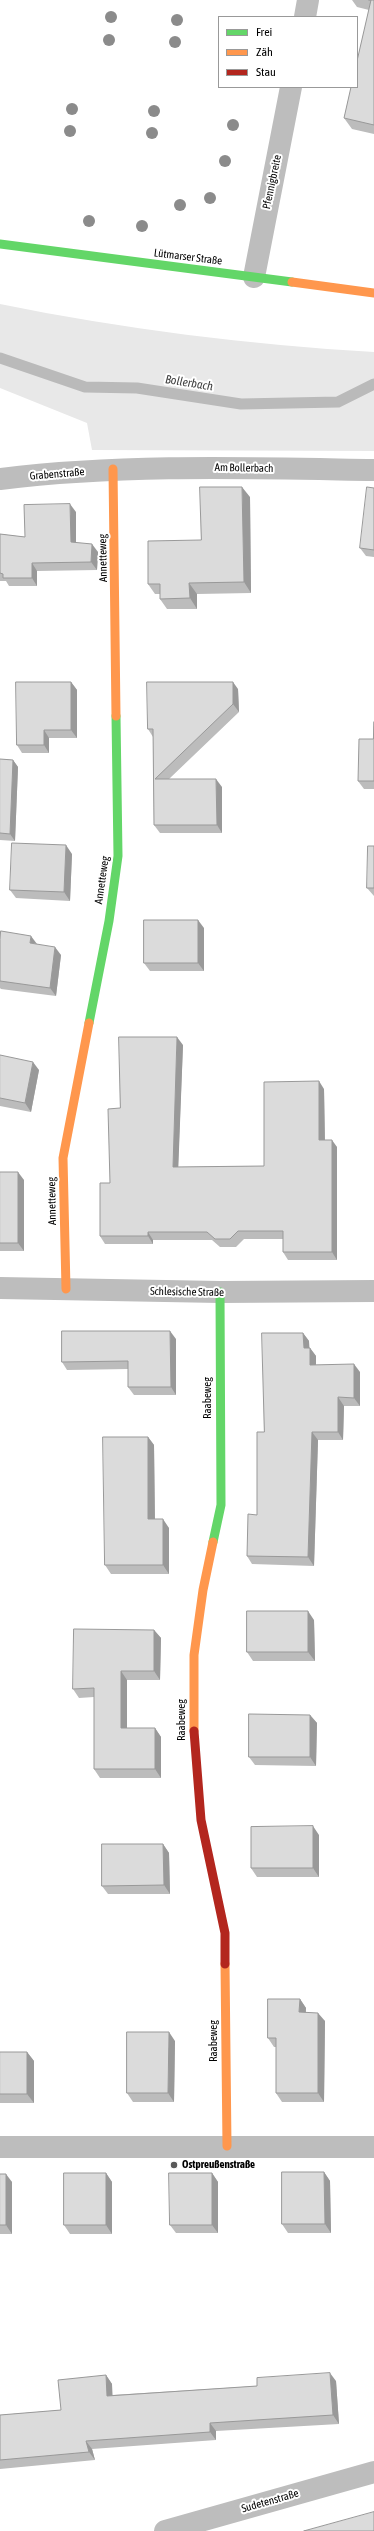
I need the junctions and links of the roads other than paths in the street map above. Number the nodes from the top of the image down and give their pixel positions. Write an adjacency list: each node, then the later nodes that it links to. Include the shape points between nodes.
1 (308, 0): 2 (street)
2 (305, 16)
3 (292, 88): 5 (street, Pfennigbreite)
4 (0, 244): 5 (street, Lütmarser Straße)
5 (254, 277): 6 (street, Lütmarser Straße)
6 (374, 293)
7 (113, 469): 8 (street, Am Bollerbach); 9 (street, Grabenstraße); 11 (street, Annetteweg, via 118,856 109,921 63,1158)
8 (374, 470)
9 (0, 479)
10 (0, 1288): 11 (street, Schlesische Straße)
11 (66, 1289): 13 (street, Schlesische Straße)
12 (374, 1291): 13 (street, Schlesische Straße)
13 (220, 1292): 14 (street, Raabeweg, via 221,1505 202,1590 194,1655 194,1744 201,1820 225,1933)
14 (227, 2146): 15 (street); 16 (street)
15 (374, 2147)
16 (0, 2148)
17 (374, 2472): 18 (street, Sudetenstraße)
18 (165, 2531)

